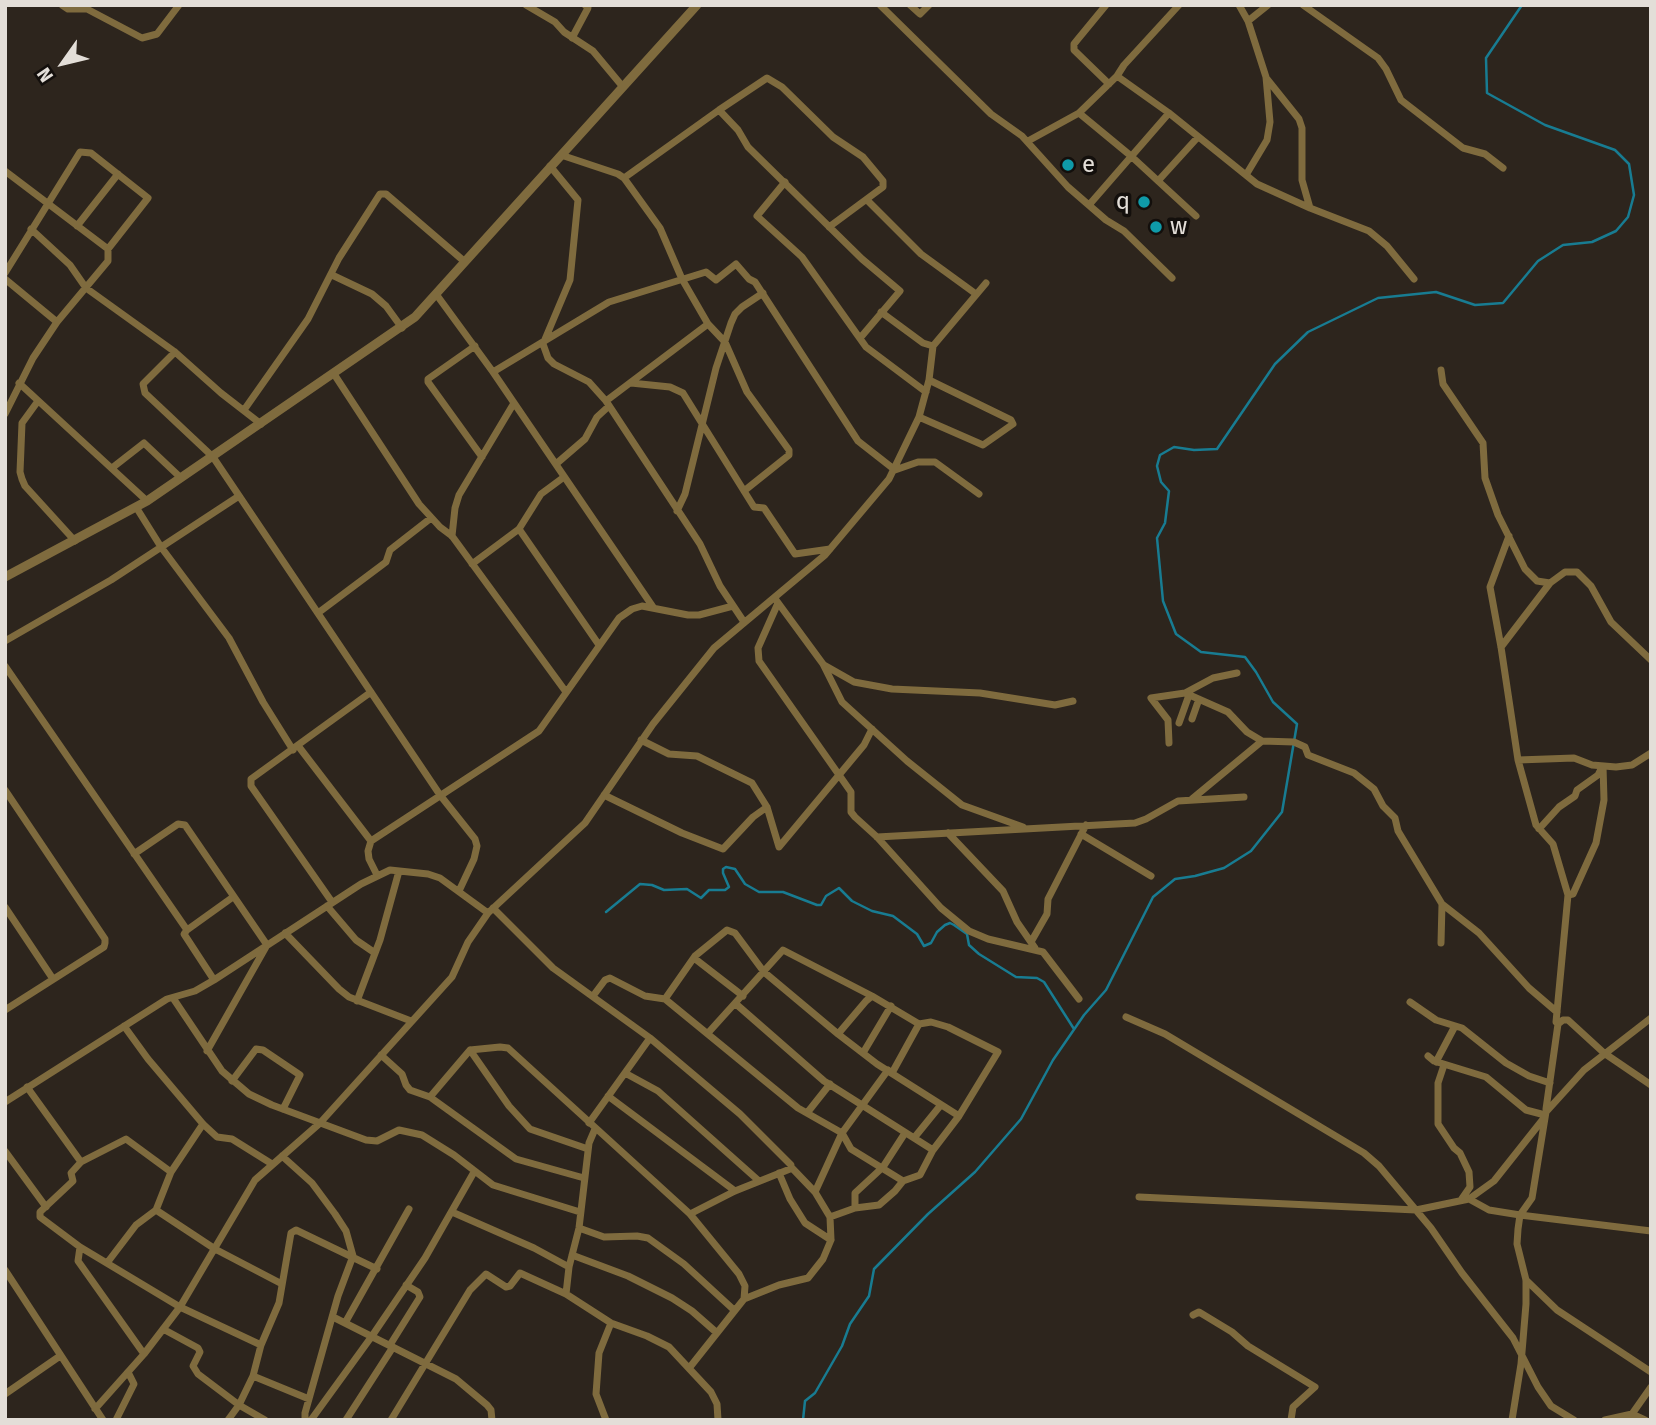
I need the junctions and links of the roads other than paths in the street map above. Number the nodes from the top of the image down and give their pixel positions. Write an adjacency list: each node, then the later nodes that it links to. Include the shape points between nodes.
1 (62, 5): 2 (street, via 86,9 142,38 151,38)
2 (179, 5)
3 (526, 5): 15 (street)
4 (585, 5): 15 (street)
5 (697, 5): 19 (street)
6 (880, 5): 24 (street, via 991,114)
7 (910, 5): 8 (street, via 920,14)
8 (929, 5)
9 (1106, 5): 18 (street, via 1074,50)
10 (1179, 5): 16 (street)
11 (1239, 5): 14 (street)
12 (1268, 5): 14 (street)
13 (1303, 5): 28 (street, via 1378,58 1401,100 1463,148 1485,154)
14 (1248, 21): 17 (street)
15 (572, 38): 19 (street, via 593,51)
16 (1117, 76): 18 (street); 22 (street)
17 (1266, 77): 31 (street, via 1269,134); 38 (street, via 1300,118 1302,180)
18 (1109, 83): 21 (street)
19 (621, 89): 25 (street)
20 (719, 110): 32 (street); 34 (street, via 748,147); 35 (street, via 761,80 772,80 880,175 883,187)
21 (1079, 113): 24 (street); 26 (street)
22 (1169, 113): 23 (street); 26 (street)
23 (1198, 137): 31 (street); 33 (street)
24 (1028, 141): 37 (street)
25 (561, 155): 27 (street); 32 (street)
26 (1131, 156): 33 (street); 37 (street)
27 (550, 166): 44 (street); 62 (street, via 578,204 570,280)
28 (1503, 168)
29 (5, 171): 36 (street)
30 (118, 174): 36 (street, via 91,153 80,152); 40 (street); 43 (street, via 148,198)
31 (1245, 175): 38 (street)
32 (624, 178): 49 (street, via 660,228)
33 (1158, 181): 39 (street)
34 (785, 182): 41 (street); 60 (street, via 757,216 802,257)
35 (867, 200): 41 (street); 55 (street, via 920,254)
36 (47, 203): 40 (street); 42 (street)
37 (1089, 205): 47 (street, via 1124,231)
38 (1310, 208): 50 (street, via 1369,231)
39 (1196, 216)
40 (77, 226): 43 (street)
41 (829, 227): 56 (street, via 900,291)
42 (31, 229): 45 (street); 52 (street, via 70,265)
43 (108, 249): 52 (street, via 108,261)
44 (465, 262): 46 (street, via 383,193); 54 (street)
45 (5, 273)
46 (332, 275): 59 (street, via 372,294); 76 (street, via 308,319)
47 (1172, 278)
48 (5, 279): 57 (street)
49 (682, 279): 53 (street, via 706,272 716,280 736,264); 58 (street); 62 (street, via 609,302)
50 (1414, 279)
51 (986, 282): 55 (street)
52 (86, 288): 57 (street); 65 (street)
53 (763, 293): 61 (street, via 735,314); 85 (street, via 858,441)
54 (436, 294): 59 (street); 63 (street)
55 (975, 294): 64 (street)
56 (881, 312): 60 (street); 64 (street)
57 (57, 322): 70 (street)
58 (709, 324): 61 (street); 71 (street)
59 (402, 328): 68 (street)
60 (861, 337): 72 (street, via 866,347)
61 (725, 342): 80 (street); 88 (street, via 747,392 790,453)
62 (543, 344): 67 (street); 75 (street, via 554,364 589,382)
63 (475, 346): 67 (street); 82 (street, via 428,382)
64 (933, 346): 69 (street)
65 (174, 352): 76 (street); 81 (street, via 143,389)
66 (1441, 370): 97 (street, via 1443,384 1483,443 1485,478)
67 (493, 372): 74 (street)
68 (334, 374): 79 (street); 94 (street)
69 (929, 380): 72 (street); 78 (street, via 1013,424 983,445)
70 (19, 383): 73 (street); 77 (street)
71 (631, 383): 75 (street); 80 (street, via 678,390)
72 (926, 392): 78 (street)
73 (38, 401): 84 (street); 98 (street, via 22,423 22,480)
74 (514, 403): 82 (street); 83 (street)
75 (608, 404): 83 (street, via 585,439); 93 (street)
76 (244, 410): 79 (street)
77 (5, 414)
78 (919, 417): 85 (street)
79 (261, 424): 81 (street)
80 (704, 424): 88 (street); 93 (street)
81 (213, 457): 87 (street); 90 (street)
82 (482, 457): 96 (street, via 459,495)
83 (556, 464): 86 (street)
84 (112, 468): 87 (street, via 144,443); 91 (street)
85 (895, 470): 89 (street, via 935,462); 100 (street)
86 (564, 477): 95 (street, via 541,494); 106 (street)
87 (181, 478): 91 (street)
88 (744, 491): 100 (street, via 754,507 764,508 794,554)
89 (979, 494)
90 (240, 495): 99 (street); 107 (street)
91 (147, 501): 92 (street)
92 (136, 507): 98 (street); 99 (street)
93 (677, 511): 105 (street)
94 (430, 518): 96 (street); 107 (street, via 390,550 386,562)
95 (519, 528): 101 (street); 110 (street)
96 (452, 536): 101 (street)
97 (1509, 537): 103 (street, via 1525,569); 111 (street, via 1490,587)
98 (75, 541): 102 (street)
99 (161, 547): 109 (street); 127 (street, via 229,638 263,702)
100 (830, 549): 104 (street)
101 (472, 564): 117 (street)
102 (5, 578)
103 (1548, 586): 111 (street); 112 (street, via 1565,572 1577,572 1591,586 1611,622)
104 (776, 601): 108 (street); 113 (street); 131 (street, via 758,648 759,661)
105 (733, 606): 106 (street, via 699,615); 108 (street)
106 (653, 607): 110 (street, via 632,609 619,618)
107 (318, 613): 116 (street)
108 (744, 622): 124 (street, via 714,648)
109 (5, 641)
110 (599, 645): 117 (street)
111 (1501, 647): 129 (street)
112 (1651, 660)
113 (823, 664): 120 (street, via 854,682 892,689 980,693 1055,705); 123 (street, via 842,702)
114 (5, 666): 145 (street)
115 (1237, 673): 118 (street, via 1213,678)
116 (371, 692): 127 (street); 133 (street)
117 (566, 692): 133 (street, via 539,731)
118 (1187, 694): 119 (street); 122 (street); 126 (street, via 1151,698 1168,720)
119 (1199, 699): 121 (street); 125 (street, via 1228,712)
120 (1073, 701)
121 (1192, 719)
122 (1179, 723)
123 (872, 729): 131 (street); 139 (street, via 962,805)
124 (641, 740): 134 (street); 137 (street, via 669,754 697,756 747,780)
125 (1262, 741): 136 (street); 153 (street, via 1294,742 1305,747 1308,755 1354,773 1374,789)
126 (1169, 743)
127 (296, 749): 144 (street); 152 (street, via 255,775 251,786)
128 (1651, 753): 130 (street, via 1632,765)
129 (1518, 760): 130 (street, via 1574,758); 140 (street)
130 (1603, 766): 140 (street); 150 (street, via 1604,800 1595,843 1573,894)
131 (839, 775): 137 (street, via 781,847); 143 (street, via 851,792 851,812)
132 (5, 790): 164 (street, via 105,939 104,947)
133 (440, 795): 144 (street); 149 (street, via 477,846)
134 (604, 795): 137 (street, via 723,849); 155 (street, via 578,831)
135 (1244, 797): 136 (street)
136 (1191, 799): 138 (street, via 1172,803 1135,822)
137 (767, 807)
138 (1086, 825): 139 (street); 142 (street)
139 (1027, 828): 141 (street)
140 (1539, 829): 150 (street, via 1553,844)
141 (948, 833): 143 (street); 160 (street, via 1003,891)
142 (1081, 834): 148 (street); 160 (street, via 1048,899 1047,914)
143 (877, 837): 160 (street, via 941,908 969,931 988,939)
144 (371, 841): 147 (street, via 369,859)
145 (134, 854): 151 (street, via 178,824 185,825); 156 (street)
146 (399, 871): 147 (street); 149 (street, via 440,878); 161 (street)
147 (377, 875): 152 (street)
148 (1151, 876)
149 (459, 891): 155 (street)
150 (1568, 895): 177 (street)
151 (233, 897): 156 (street); 159 (street)
152 (329, 904): 157 (street); 161 (street, via 356,940)
153 (1442, 904): 158 (street); 177 (street, via 1479,933)
154 (5, 907): 164 (street)
155 (490, 910): 166 (street, via 546,962); 180 (street, via 468,942 453,977)
156 (187, 930): 165 (street, via 186,940)
157 (285, 933): 159 (street); 172 (street, via 339,989)
158 (1441, 943)
159 (267, 945): 165 (street); 189 (street)
160 (1033, 945): 171 (street)
161 (375, 953): 172 (street)
162 (694, 958): 163 (street, via 727,930 735,933); 167 (street); 170 (street)
163 (764, 972): 167 (street); 168 (street, via 783,950); 186 (street)
164 (53, 979): 176 (street)
165 (214, 980): 169 (street)
166 (593, 996): 170 (street, via 610,978 645,996); 187 (street)
167 (743, 996): 174 (street)
168 (872, 996): 175 (street); 186 (street)
169 (173, 998): 183 (street); 189 (street)
170 (665, 999): 185 (street)
171 (1079, 999)
172 (358, 1001): 180 (street)
173 (1409, 1002): 184 (street)
174 (736, 1004): 185 (street); 199 (street)
175 (891, 1006): 181 (street); 190 (street)
176 (5, 1010)
177 (1557, 1012): 182 (street)
178 (1126, 1017): 239 (street, via 1165,1034 1364,1153)
179 (1651, 1018): 191 (street)
180 (411, 1021): 192 (street)
181 (919, 1024): 195 (street); 210 (street, via 948,1027 998,1052)
182 (1558, 1024): 191 (street, via 1568,1020); 198 (street)
183 (124, 1026): 201 (street); 211 (street)
184 (1455, 1026): 194 (street); 198 (street, via 1529,1076)
185 (708, 1033): 208 (street)
186 (838, 1034): 190 (street)
187 (650, 1038): 196 (street); 223 (street, via 740,1114)
188 (470, 1050): 203 (street); 213 (street, via 508,1048); 217 (street, via 530,1129)
189 (207, 1051): 197 (street)
190 (863, 1053): 195 (street)
191 (1604, 1053): 200 (street); 209 (street)
192 (381, 1055): 203 (street, via 402,1074 410,1090); 212 (street)
193 (1428, 1056): 194 (street)
194 (1440, 1063): 209 (street, via 1486,1077 1527,1110); 234 (street, via 1438,1124 1469,1172)
195 (890, 1072): 205 (street); 206 (street)
196 (625, 1073): 202 (street); 229 (street, via 658,1091)
197 (232, 1082): 207 (street); 207 (street, via 256,1049 263,1050 300,1075)
198 (1550, 1083): 209 (street)
199 (830, 1084): 206 (street); 208 (street)
200 (1651, 1085)
201 (27, 1087): 204 (street); 221 (street)
202 (608, 1096): 213 (street); 231 (street)
203 (430, 1097): 228 (street, via 516,1159)
204 (5, 1102)
205 (940, 1105): 210 (street); 216 (street)
206 (863, 1106): 214 (street); 215 (street)
207 (283, 1109): 212 (street)
208 (807, 1114): 214 (street)
209 (1545, 1115): 234 (street, via 1494,1181); 243 (street, via 1532,1198)
210 (959, 1116): 218 (street)
211 (203, 1124): 222 (street, via 217,1137 232,1139); 225 (street)
212 (320, 1124): 220 (street); 226 (street, via 377,1141 407,1130 454,1155)
213 (592, 1126): 217 (street); 242 (street)
214 (842, 1133): 224 (street, via 851,1149); 232 (street)
215 (905, 1133): 216 (street); 224 (street)
216 (914, 1138): 218 (street)
217 (588, 1149): 228 (street)
218 (933, 1150): 230 (street, via 920,1175)
219 (5, 1152): 235 (street)
220 (282, 1156): 222 (street); 251 (street, via 312,1183 335,1214)
221 (81, 1162): 225 (street, via 126,1139); 235 (street, via 71,1173 73,1181)
222 (272, 1164): 249 (street, via 255,1180)
223 (791, 1167): 227 (street); 232 (street)
224 (883, 1167): 230 (street); 236 (street, via 855,1193)
225 (171, 1172): 238 (street)
226 (474, 1172): 240 (street); 241 (street, via 493,1185)
227 (779, 1173): 229 (street); 247 (street, via 805,1223)
228 (584, 1178): 241 (street)
229 (759, 1181): 231 (street)
230 (903, 1181): 236 (street, via 879,1205)
231 (735, 1191): 242 (street)
232 (815, 1192): 244 (street)
233 (1139, 1197): 239 (street)
234 (1465, 1200): 239 (street); 243 (street)
235 (46, 1207): 248 (street, via 40,1217)
236 (855, 1208): 244 (street)
237 (410, 1209): 254 (street)
238 (156, 1210): 249 (street); 252 (street, via 136,1225)
239 (1416, 1210): 273 (street)
240 (452, 1212): 253 (street); 258 (street)
241 (580, 1212): 245 (street)
242 (690, 1214): 260 (street, via 739,1274 745,1286)
243 (1520, 1215): 246 (street); 256 (street, via 1517,1244)
244 (830, 1217): 247 (street)
245 (579, 1228): 250 (street); 262 (street, via 604,1237 648,1238)
246 (1651, 1231)
247 (831, 1240): 260 (street, via 808,1278)
248 (80, 1247): 252 (street); 272 (street, via 78,1261)
249 (215, 1250): 257 (street); 261 (street)
250 (572, 1255): 253 (street); 268 (street, via 672,1298)
251 (353, 1256): 254 (street); 257 (street, via 293,1231); 264 (street)
252 (107, 1263): 261 (street)
253 (569, 1267): 259 (street)
254 (377, 1269): 265 (street)
255 (6, 1272): 274 (street)
256 (1526, 1280): 273 (street); 278 (street, via 1557,1310)
257 (282, 1284): 270 (street)
258 (406, 1285): 269 (street); 271 (street, via 420,1297)
259 (566, 1294): 266 (street); 275 (street, via 522,1273 506,1287 486,1274 470,1290)
260 (744, 1299): 262 (street)
261 (180, 1307): 267 (street); 270 (street)
262 (734, 1310): 268 (street)
263 (1193, 1315): 298 (street, via 1199,1312 1315,1387 1293,1407)
264 (333, 1317): 265 (street); 282 (street)
265 (345, 1323): 269 (street)
266 (611, 1323): 276 (street, via 669,1348); 296 (street, via 599,1353 596,1394)
267 (163, 1329): 272 (street); 283 (street, via 198,1348 194,1369)
268 (717, 1333): 276 (street)
269 (372, 1336): 271 (street); 292 (street)
270 (261, 1345): 279 (street)
271 (391, 1346): 275 (street); 293 (street)
272 (144, 1354): 277 (street)
273 (1523, 1354): 299 (street); 300 (street, via 1551,1406)
274 (60, 1356): 281 (street); 284 (street)
275 (426, 1364): 294 (street); 295 (street, via 471,1390 491,1410)
276 (690, 1367): 297 (street, via 711,1392)
277 (128, 1372): 284 (street); 288 (street, via 134,1384)
278 (1651, 1372)
279 (253, 1377): 282 (street); 283 (street)
280 (1651, 1387): 285 (street)
281 (5, 1394)
282 (309, 1399): 291 (street)
283 (239, 1405): 289 (street); 290 (street)
284 (95, 1409): 287 (street)
285 (1632, 1414): 286 (street); 302 (street)
286 (1616, 1419): 301 (street)
287 (103, 1420)
288 (116, 1420)
289 (228, 1420)
290 (265, 1420)
291 (305, 1420)
292 (311, 1420)
293 (346, 1420)
294 (391, 1420)
295 (492, 1420)
296 (606, 1420)
297 (718, 1420)
298 (1291, 1420)
299 (1512, 1420)
300 (1574, 1420)
301 (1605, 1420)
302 (1645, 1420)

